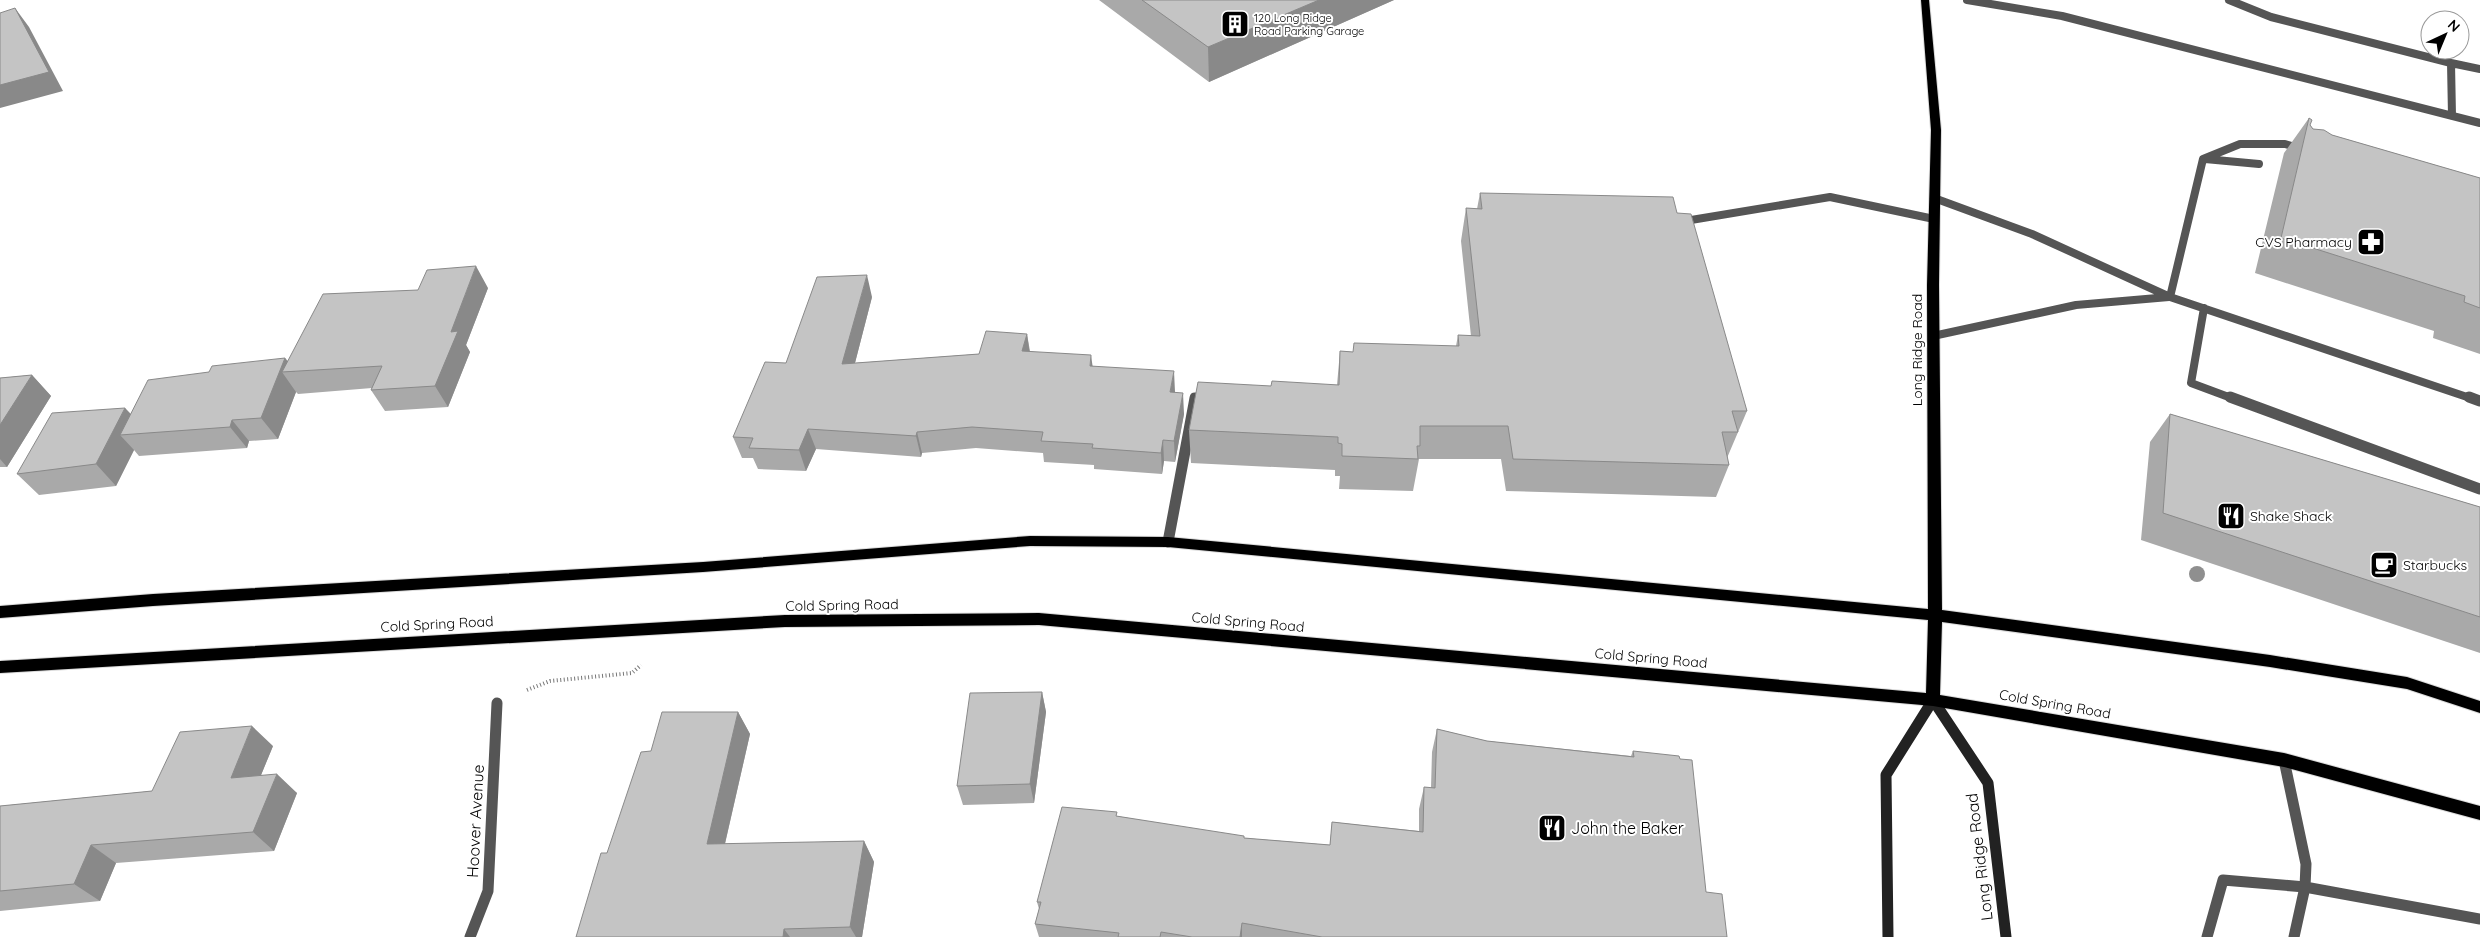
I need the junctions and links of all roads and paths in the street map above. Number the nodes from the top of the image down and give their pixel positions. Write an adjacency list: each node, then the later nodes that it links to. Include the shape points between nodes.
1 (1925, 0): 11 (main road, Long Ridge Road, via 1936,130)
2 (1967, 0): 6 (street, via 2062,16)
3 (2229, 0): 4 (street, via 2271,17)
4 (2450, 62): 5 (street); 6 (street)
5 (2480, 69)
6 (2452, 116): 7 (street)
7 (2480, 123)
8 (2313, 152): 9 (street, via 2285,144 2240,144)
9 (2203, 159): 10 (street); 14 (street)
10 (2259, 164)
11 (1934, 198): 12 (main road, Long Ridge Road); 14 (street, via 2032,234)
12 (1934, 219): 13 (street, via 1830,197); 16 (main road, Long Ridge Road)
13 (1670, 222)
14 (2170, 297): 15 (street); 16 (street, via 2076,305)
15 (2204, 308): 18 (street); 19 (street, via 2190,383)
16 (1933, 336): 22 (main road, Long Ridge Road)
17 (1223, 400): 20 (street, via 1195,398)
18 (2480, 401)
19 (2480, 489)
20 (1168, 542): 21 (main road, via 1030,541 703,567); 22 (main road)
21 (0, 612)
22 (1935, 615): 25 (main road, Long Ridge Road); 27 (main road, via 2407,683)
23 (663, 628): 24 (main road, Cold Spring Road); 25 (main road, Cold Spring Road, via 785,621 1039,619); 26 (path, via 646,661 632,672 550,681)
24 (0, 667)
25 (1933, 700): 28 (main road, Cold Spring Road); 33 (main road, via 1886,775); 34 (main road, Long Ridge Road, via 1988,783)
26 (497, 703): 32 (street, Hoover Avenue, via 488,891)
27 (2480, 707)
28 (2284, 760): 29 (main road, Cold Spring Road); 30 (street, via 2306,864)
29 (2480, 813)
30 (2305, 887): 31 (street); 35 (street, via 2223,880); 36 (street)
31 (2480, 919)
32 (470, 937)
33 (1888, 937)
34 (2006, 937)
35 (2207, 937)
36 (2294, 937)

